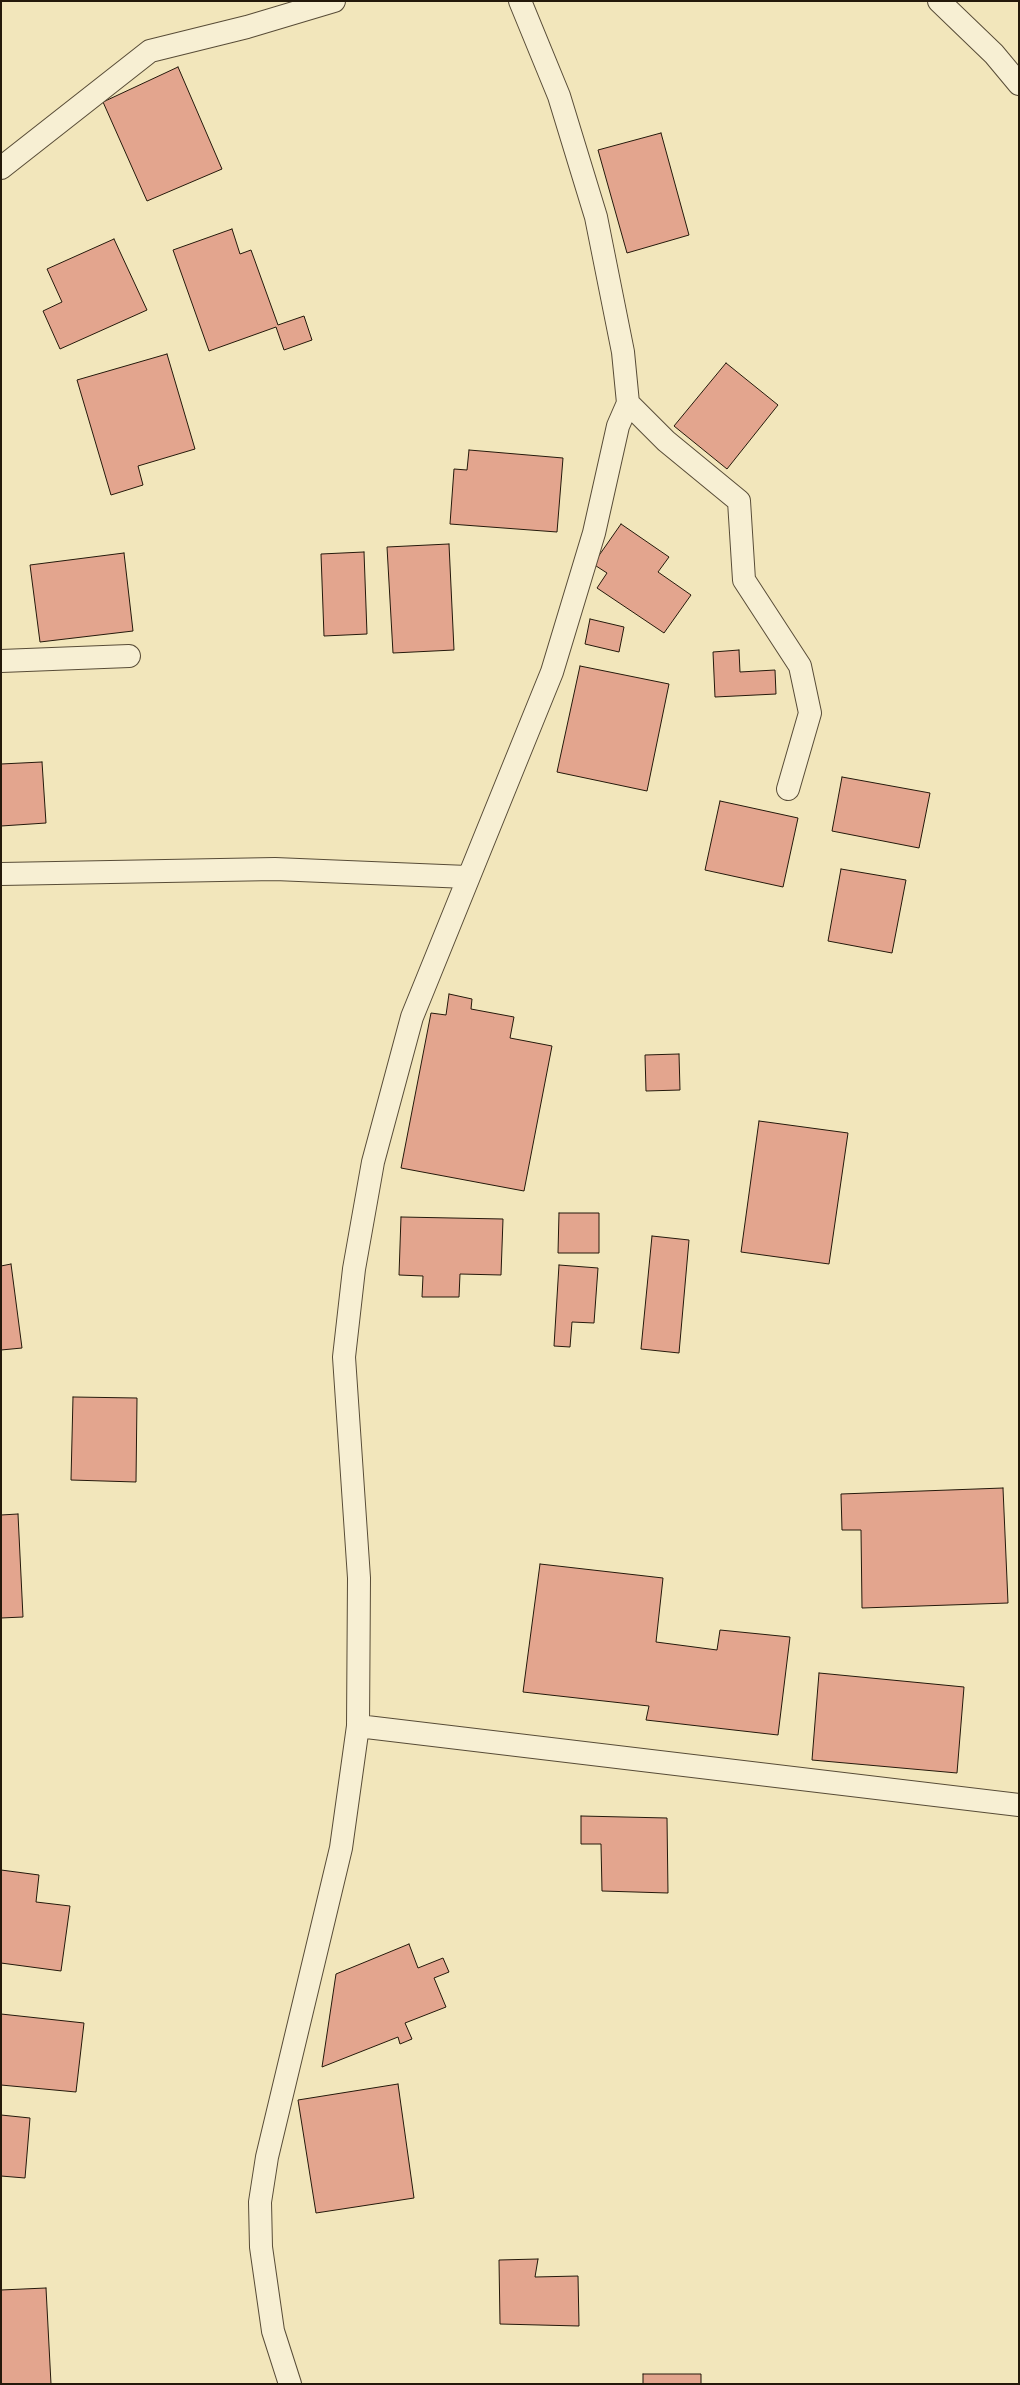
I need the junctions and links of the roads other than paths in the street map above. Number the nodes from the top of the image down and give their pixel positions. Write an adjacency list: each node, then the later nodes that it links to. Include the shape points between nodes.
1 (334, 1): 5 (street, via 150,52)
2 (520, 1): 6 (street, via 559,96 596,217 623,352)
3 (939, 1): 4 (street, via 994,54)
4 (1019, 84)
5 (1, 168)
6 (628, 403): 9 (street, via 666,441 739,501 744,580 800,666 810,713); 11 (street, via 618,426 594,533 552,672)
7 (128, 656): 8 (street)
8 (1, 661)
9 (788, 788)
10 (1, 874): 11 (street, via 275,869)
11 (467, 877): 12 (street, via 412,1017 373,1162 354,1269 344,1357 360,1578)
12 (358, 1726): 13 (street); 14 (street, via 341,1848 268,2150 260,2202 261,2247 273,2331)
13 (1019, 1805)
14 (290, 2384)

